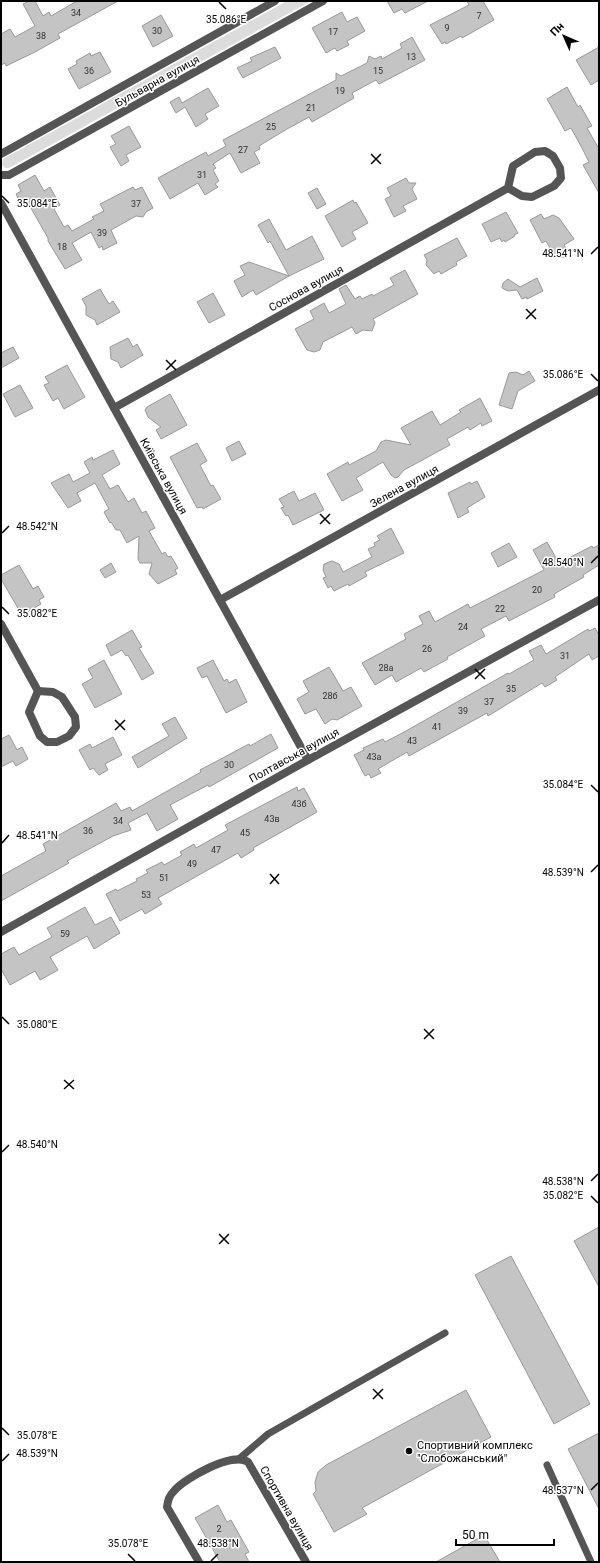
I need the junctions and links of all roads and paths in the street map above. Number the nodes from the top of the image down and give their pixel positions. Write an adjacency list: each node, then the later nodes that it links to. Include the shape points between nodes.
1 (275, 1): 3 (street, Бульварна вулиця)
2 (323, 1): 4 (street, Бульварна вулиця, via 9,175)
3 (1, 154)
4 (1, 175)
5 (508, 188): 5 (street, via 513,166 535,152 550,153 560,168 558,183 537,195 527,198); 8 (street, Соснова вулиця)
6 (1, 203): 8 (street, Київська вулиця)
7 (599, 390): 9 (street, Зелена вулиця)
8 (114, 408): 9 (street, Київська вулиця)
9 (220, 600): 13 (street, Київська вулиця)
10 (599, 600): 13 (street, Полтавська вулиця)
11 (1, 624): 12 (street)
12 (38, 691): 12 (street, via 29,712 40,736 53,743 69,736 76,727 76,722 66,700 58,693)
13 (308, 760): 14 (street, Полтавська вулиця)
14 (1, 932)
15 (445, 1333): 16 (lane, via 268,1434)
16 (240, 1458): 18 (street, via 215,1465 184,1481 168,1499 167,1507); 19 (street, Спортивна вулиця, via 248,1462)
17 (546, 1465): 20 (lane)
18 (199, 1562)
19 (306, 1562)
20 (591, 1562)

